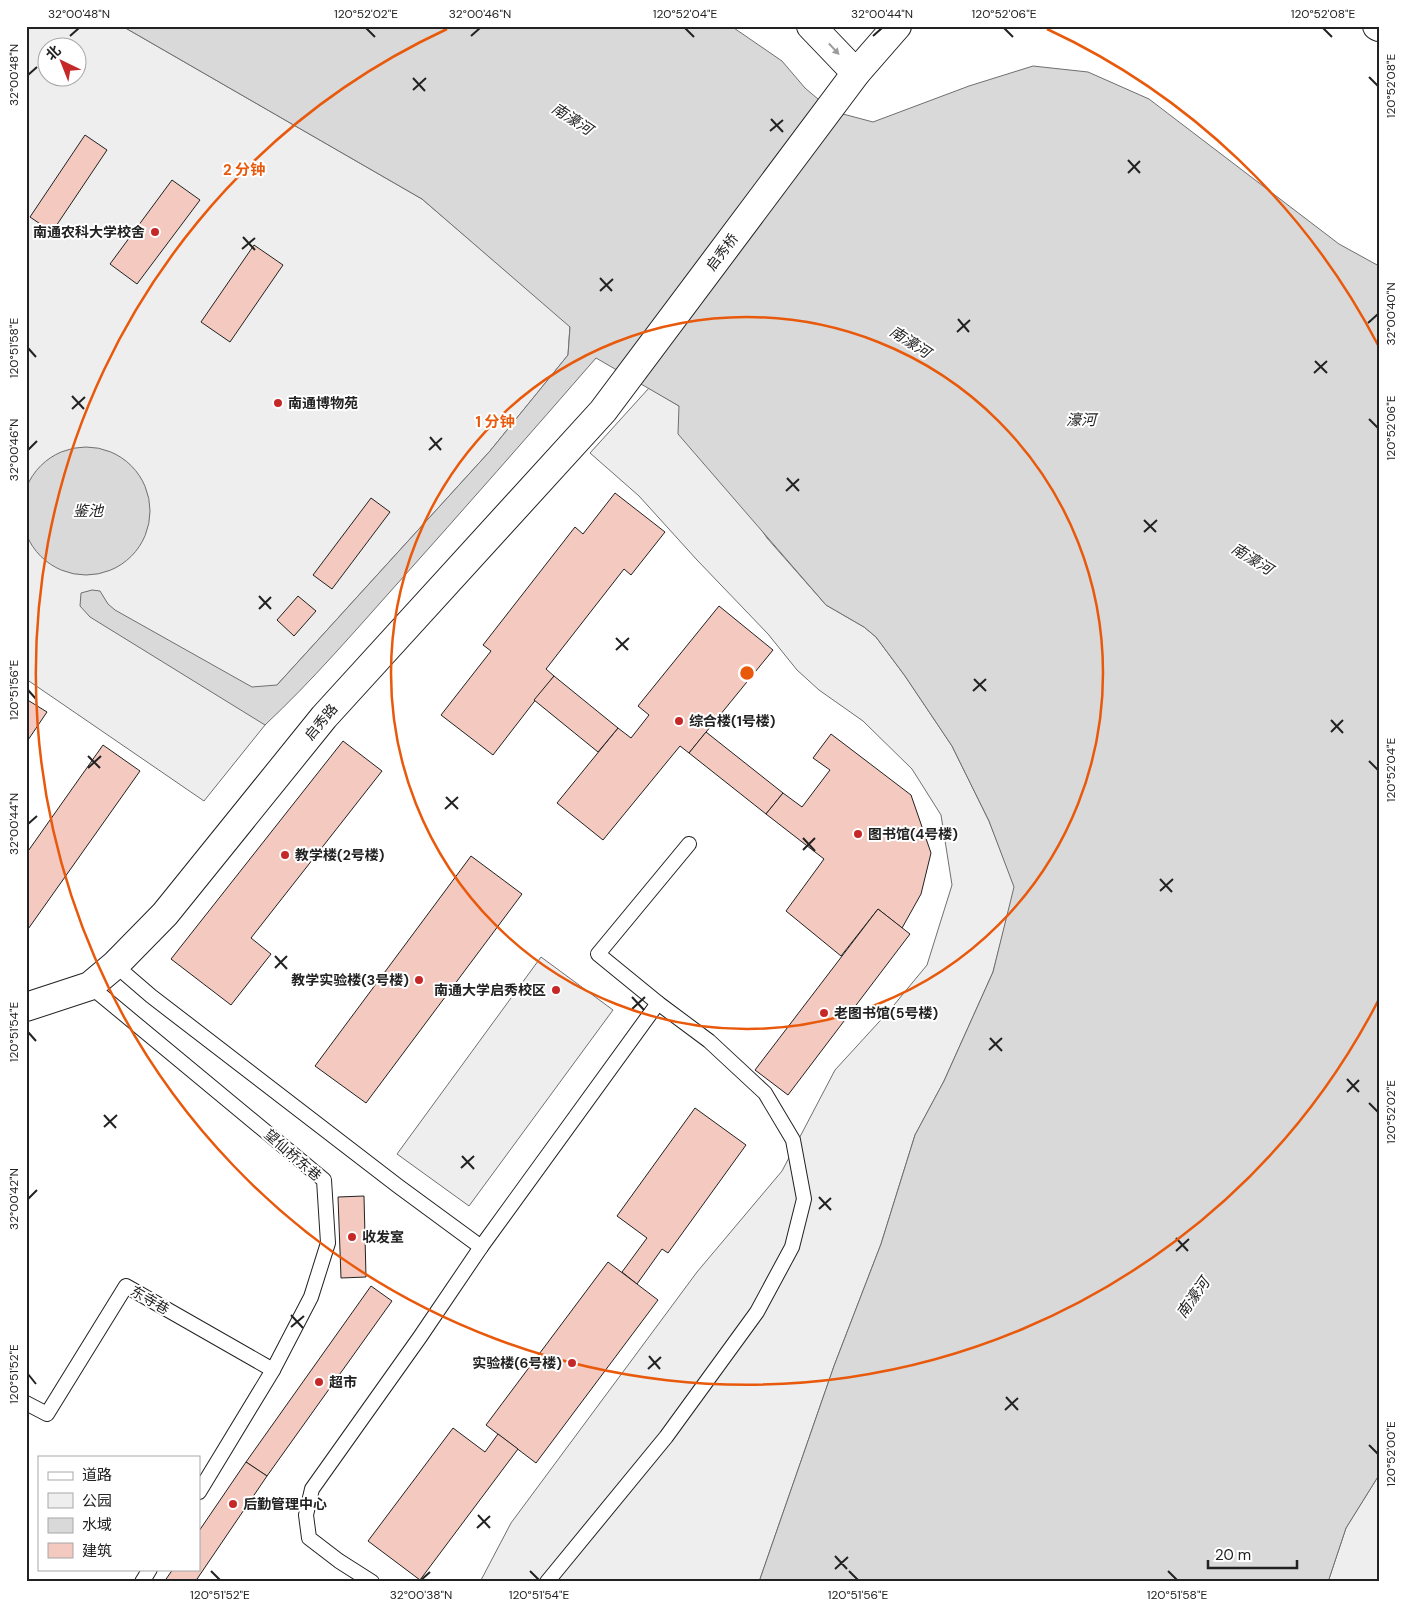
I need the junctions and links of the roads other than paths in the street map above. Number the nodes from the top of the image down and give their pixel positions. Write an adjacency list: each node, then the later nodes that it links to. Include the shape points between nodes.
1 (811, 26): 3 (street, one-way to 3, via 819,33)
2 (896, 26): 3 (street)
3 (849, 83): 4 (street, 启秀桥)
4 (603, 411): 6 (street, 启秀路, via 324,717 165,914)
5 (690, 844): 8 (lane, via 598,954)
6 (115, 965): 7 (street, 启秀路); 10 (lane, via 151,996)
7 (90, 986): 9 (street, 启秀路); 11 (lane, 望仙桥东巷, via 324,1180 328,1243 311,1297)
8 (658, 1003): 10 (lane); 17 (lane, via 710,1041 765,1093 793,1140 804,1199 792,1247 757,1312 666,1437)
9 (26, 1007)
10 (481, 1248): 16 (lane, via 312,1488 306,1514 309,1538)
11 (273, 1370): 12 (lane, 东寺巷, via 126,1286 47,1414); 13 (lane, 望仙桥东巷)
12 (26, 1403)
13 (200, 1490)
14 (149, 1570): 15 (lane)
15 (142, 1582)
16 (372, 1582)
17 (547, 1582)

